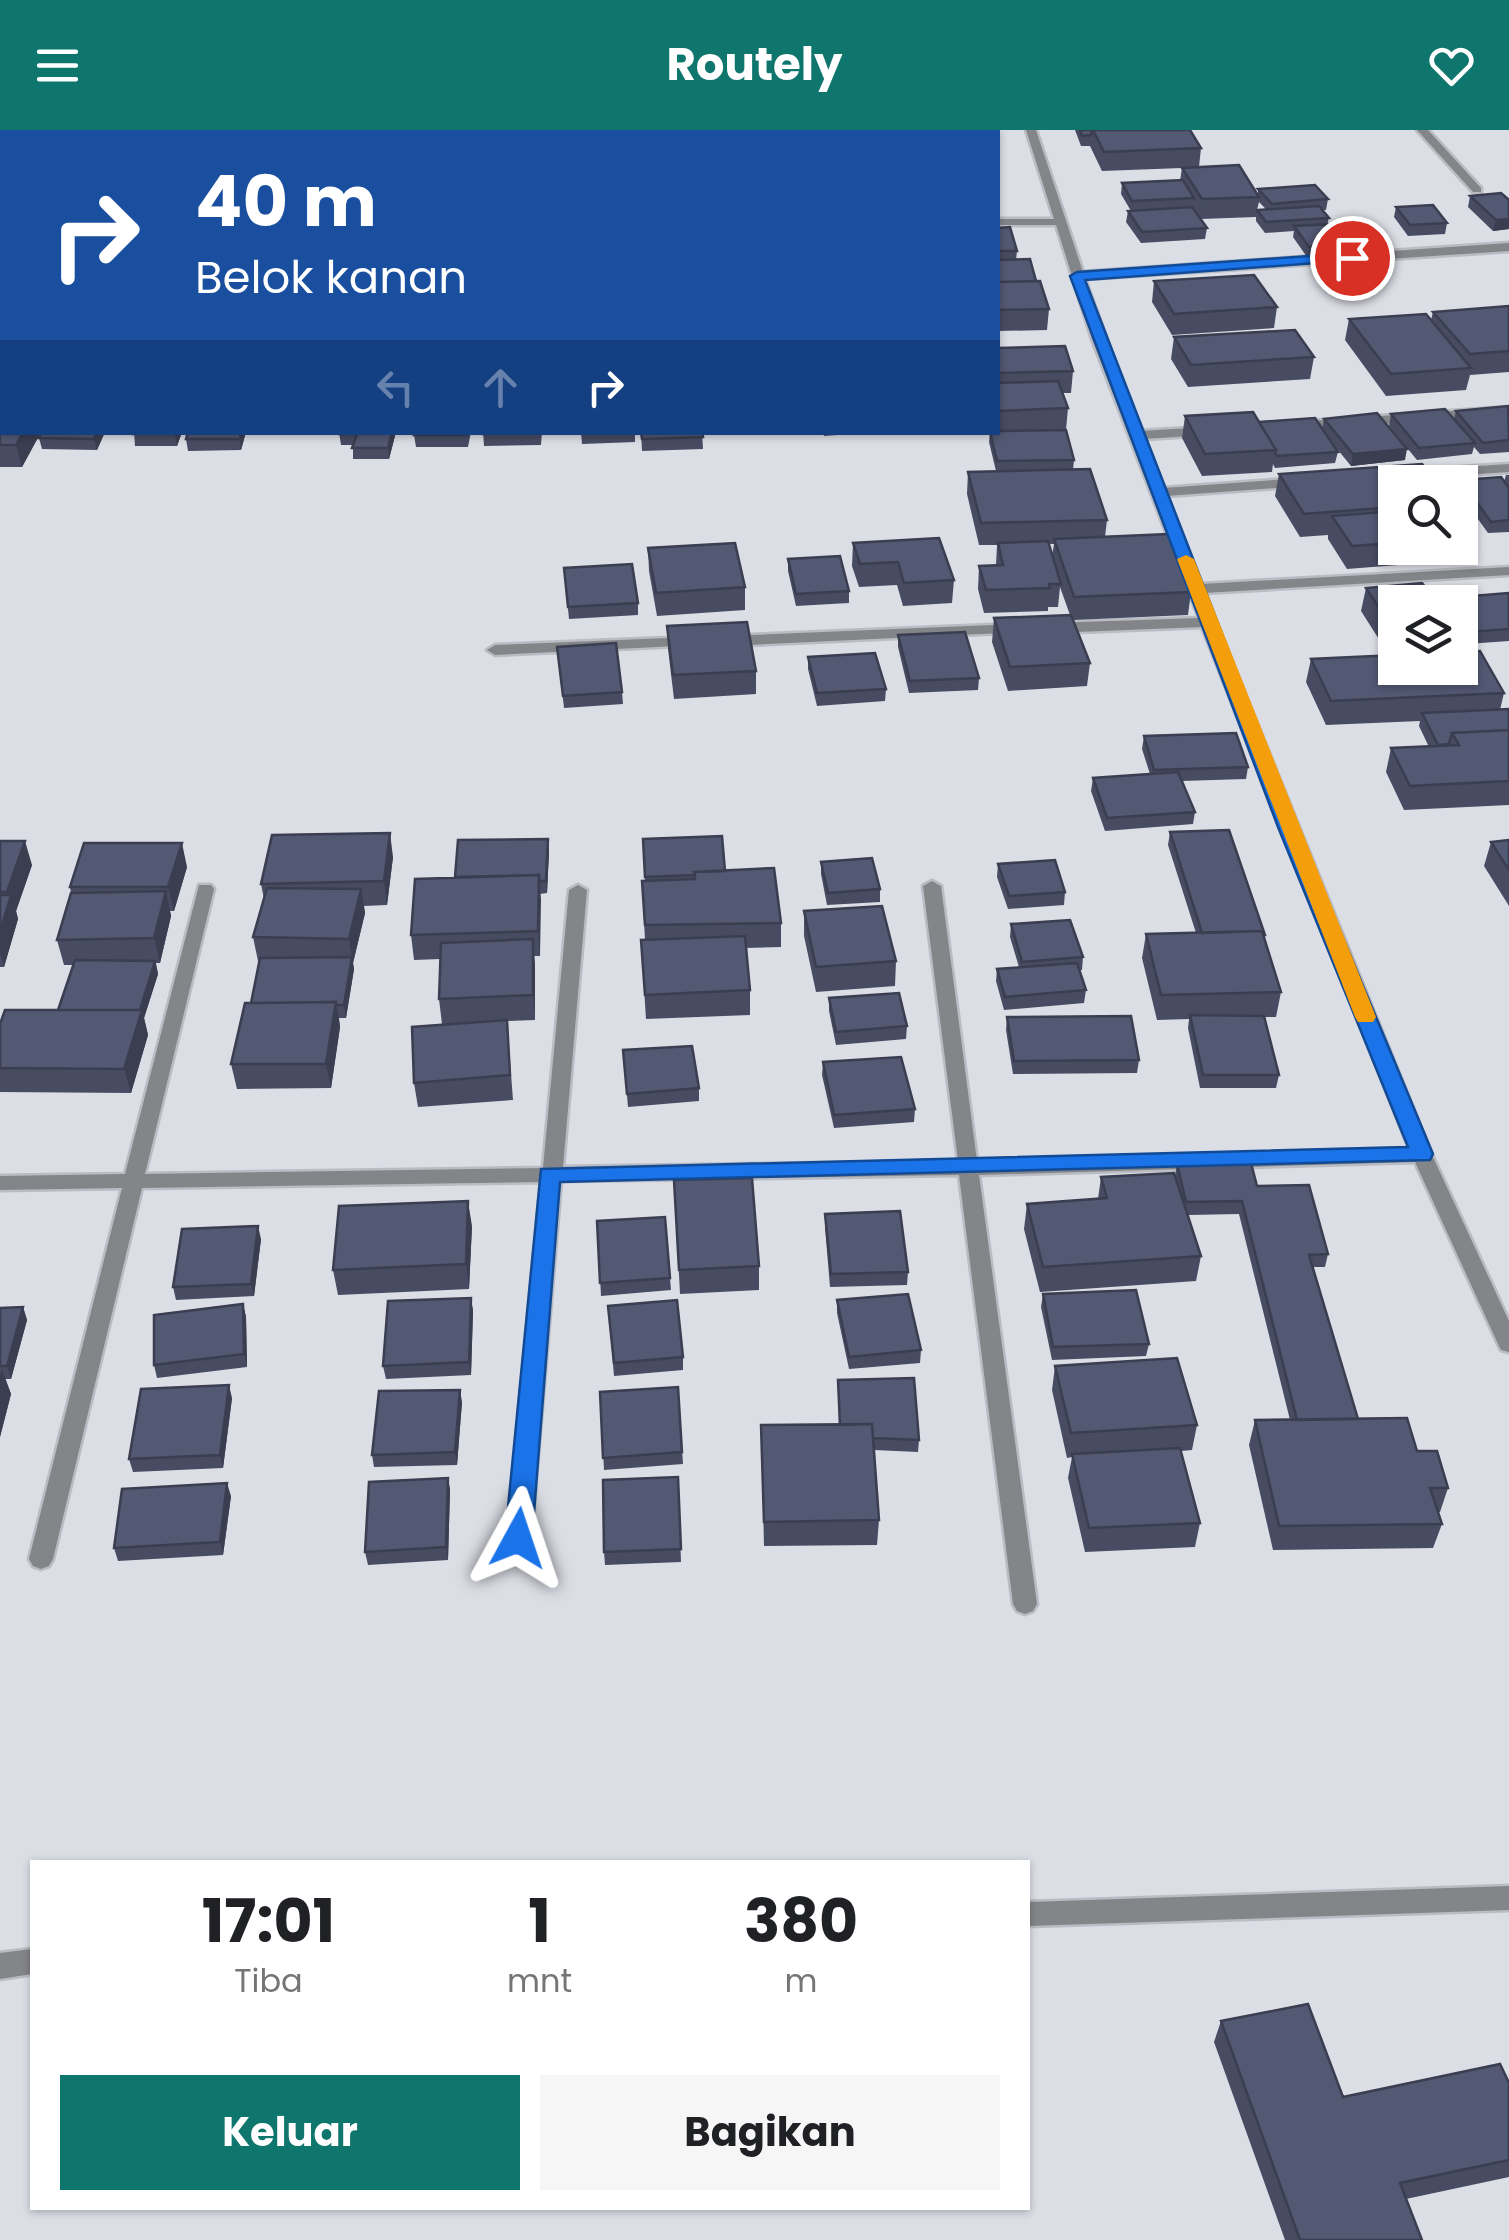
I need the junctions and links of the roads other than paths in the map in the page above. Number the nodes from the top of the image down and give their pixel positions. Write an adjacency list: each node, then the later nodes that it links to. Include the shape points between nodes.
1 (892, 130): 2 (street)
2 (938, 130)
3 (1031, 130): 7 (street)
4 (1422, 130): 5 (street)
5 (1477, 190)
6 (1000, 222): 7 (street)
7 (1060, 222): 9 (street)
8 (1509, 247): 9 (street)
9 (1077, 276): 13 (street)
10 (1509, 412): 11 (street)
11 (1272, 427)
12 (1215, 431): 13 (street)
13 (1139, 436): 17 (street)
14 (1509, 468): 15 (street)
15 (1478, 470)
16 (1315, 481): 17 (street)
17 (1160, 492): 19 (street)
18 (1509, 570): 19 (street)
19 (1196, 589): 20 (street)
20 (1210, 622): 21 (street); 25 (street)
21 (495, 650)
22 (932, 886): 26 (street)
23 (205, 889): 28 (street)
24 (578, 890): 27 (street)
25 (1422, 1154): 26 (street); 30 (street)
26 (969, 1168): 27 (street); 34 (street)
27 (549, 1174): 28 (street); 32 (street)
28 (133, 1181): 29 (street); 33 (street)
29 (0, 1183)
30 (1499, 1297): 31 (street)
31 (1509, 1344)
32 (518, 1538)
33 (41, 1558)
34 (1025, 1604)
35 (1509, 1898): 36 (street)
36 (1030, 1914)
37 (30, 1962): 38 (street)
38 (0, 1966)

